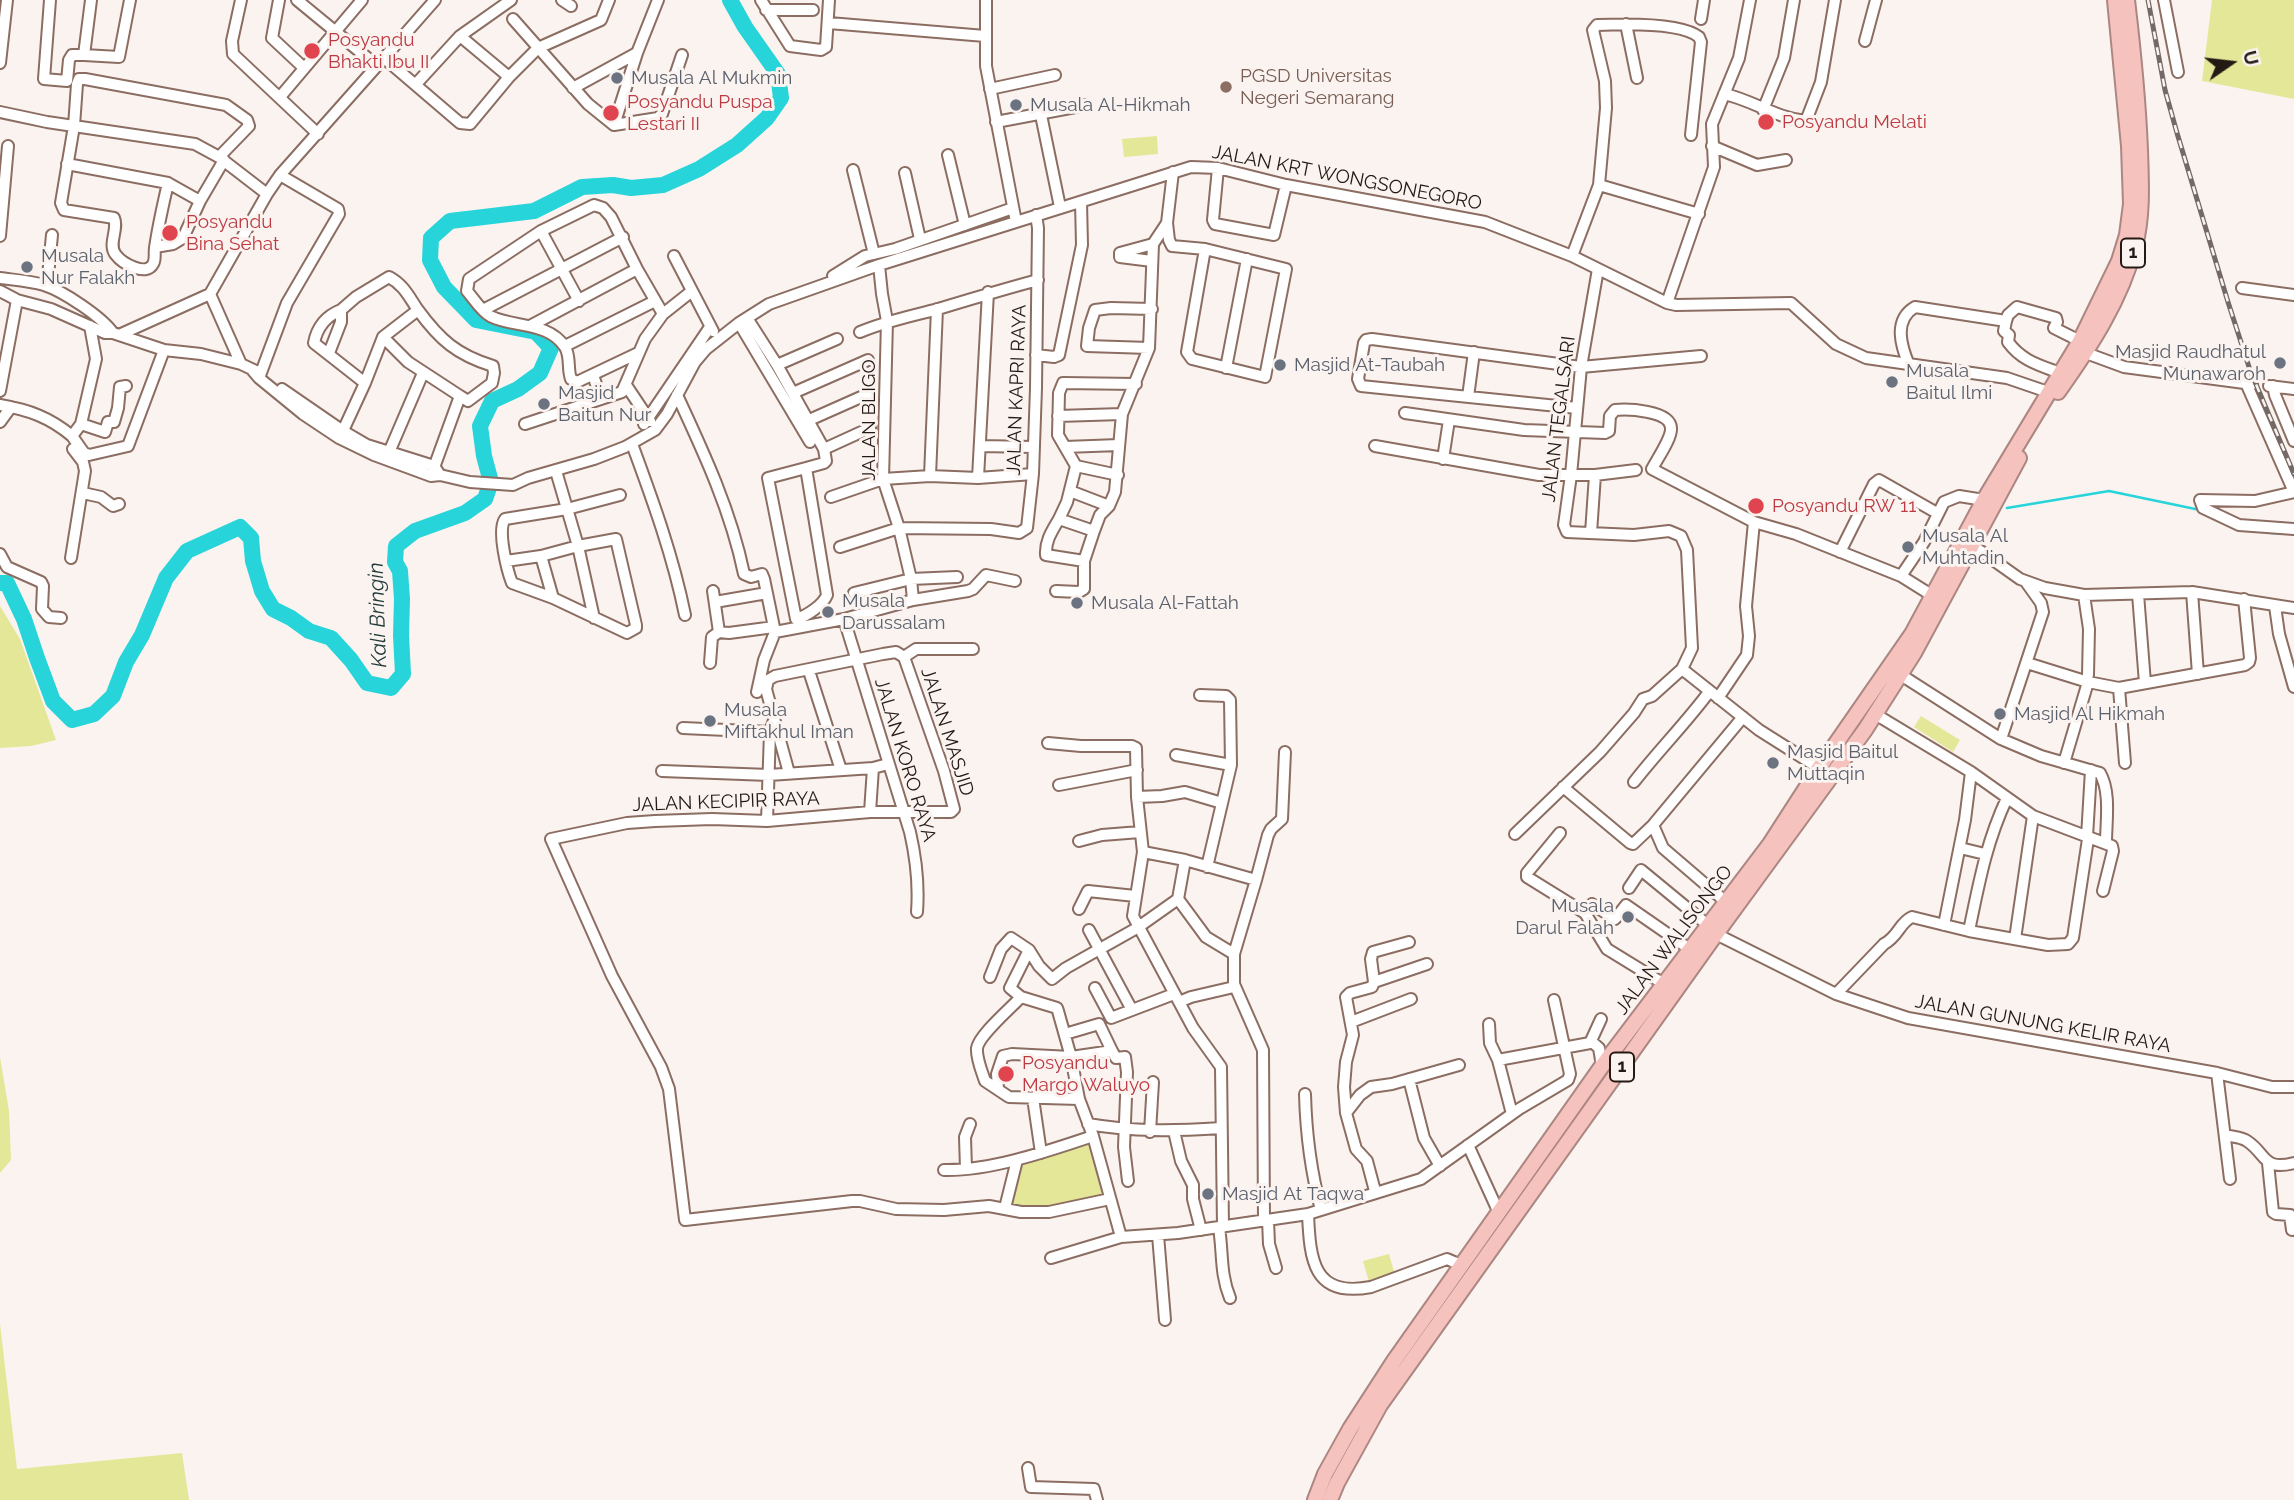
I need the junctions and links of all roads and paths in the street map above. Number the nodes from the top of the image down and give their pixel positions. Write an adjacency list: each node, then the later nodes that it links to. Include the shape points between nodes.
1 (7, 0): 39 (street)
2 (50, 0): 36 (street, via 44,79 67,81 72,55)
3 (91, 0): 36 (street)
4 (130, 0): 36 (street, via 119,57)
5 (240, 0): 49 (street, via 233,54)
6 (279, 0): 40 (street, via 272,38)
7 (297, 0): 23 (street)
8 (362, 0): 30 (street)
9 (435, 0): 38 (street)
10 (511, 0): 31 (street)
11 (609, 0): 34 (street, via 601,20)
12 (658, 0): 35 (street)
13 (829, 0): 28 (street)
14 (986, 0): 32 (street)
15 (1704, 0): 27 (street)
16 (1751, 0): 48 (street, via 1739,58)
17 (1794, 0): 51 (street, via 1784,58)
18 (1835, 0): 51 (street, via 1821,82 1806,121)
19 (1876, 0): 33 (street)
20 (2115, 0): 137 (highway, 1, via 2131,204 2119,261)
21 (2127, 0): 137 (highway, 1, via 2138,94 2140,219 2127,271 2106,318)
22 (2164, 0): 41 (street)
23 (310, 4): 30 (street)
24 (764, 5): 25 (street); 28 (street, via 792,47 825,48)
25 (813, 10)
26 (513, 19): 34 (street)
27 (1701, 19)
28 (829, 23): 32 (street)
29 (1626, 24): 44 (street); 54 (street, via 1682,29 1699,37); 75 (street, via 1597,25 1593,30 1605,81)
30 (335, 33): 38 (street); 40 (street)
31 (460, 36): 43 (street); 45 (street)
32 (985, 36): 47 (street)
33 (1865, 41)
34 (538, 48): 43 (street); 46 (street)
35 (637, 53): 46 (street); 57 (street)
36 (84, 55)
37 (681, 55): 57 (street, via 662,114 653,121)
38 (380, 62): 45 (street); 59 (street)
39 (0, 64)
40 (304, 68): 49 (street)
41 (2178, 72)
42 (1055, 75): 47 (street)
43 (509, 77): 45 (street, via 474,121 465,125)
44 (1637, 78)
45 (416, 84)
46 (573, 88): 57 (street)
47 (990, 89): 55 (street)
48 (1724, 94): 51 (street); 56 (street)
49 (280, 97): 59 (street)
50 (1086, 105): 53 (street)
51 (1763, 110)
52 (0, 112): 58 (street)
53 (1041, 115): 55 (street); 79 (street)
54 (1693, 117): 56 (street); 60 (street)
55 (996, 122): 80 (street)
56 (1712, 124): 62 (street)
57 (614, 125)
58 (74, 126): 65 (street, via 195,144); 65 (street, via 79,79 195,98 230,106 249,123); 67 (street)
59 (318, 134): 72 (street)
60 (1691, 135)
61 (8, 146): 88 (street)
62 (1712, 146): 66 (street, via 1757,165); 81 (street, via 1716,160)
63 (948, 155): 85 (street)
64 (1053, 156): 79 (street)
65 (222, 158): 76 (street); 77 (street)
66 (1786, 160)
67 (67, 164): 73 (street); 92 (street, via 64,210 114,218 114,252 134,268 152,266)
68 (1218, 168): 70 (street, JALAN KRT WONGSONEGORO); 74 (street, JALAN KRT WONGSONEGORO); 74 (street, via 1215,224 1274,235)
69 (853, 170): 94 (street)
70 (1173, 172): 78 (street, JALAN KRT WONGSONEGORO); 84 (street)
71 (905, 173): 90 (street)
72 (280, 175): 76 (street); 155 (street, via 338,209 338,216 287,303)
73 (168, 183): 77 (street); 92 (street)
74 (1286, 185): 96 (street, JALAN KRT WONGSONEGORO, via 1485,222)
75 (1599, 185): 81 (street); 96 (street)
76 (267, 194): 111 (street)
77 (200, 201): 92 (street, via 183,238)
78 (1081, 202): 79 (street, JALAN KRT WONGSONEGORO); 144 (street, via 1082,245 1059,355)
79 (1062, 207): 82 (street, JALAN KRT WONGSONEGORO)
80 (1013, 208): 83 (street); 85 (street)
81 (1699, 214): 116 (street)
82 (1036, 215): 83 (street, JALAN KRT WONGSONEGORO); 104 (street, JALAN KAPRI RAYA)
83 (1016, 222): 99 (street, JALAN KRT WONGSONEGORO)
84 (1167, 223): 91 (street); 93 (street, via 1172,246)
85 (965, 225): 90 (street)
86 (541, 231): 89 (street, via 594,205 608,212); 100 (street); 121 (street, via 468,279 467,291)
87 (52, 235): 106 (street)
88 (0, 236)
89 (623, 237): 100 (street); 101 (street)
90 (920, 239): 94 (street)
91 (1153, 244): 98 (street); 98 (street, via 1119,257)
92 (155, 247)
93 (1205, 250): 97 (street); 152 (street, via 1187,352 1192,359)
94 (874, 254): 105 (street)
95 (674, 256): 109 (street)
96 (1572, 256): 102 (street, JALAN KRT WONGSONEGORO)
97 (1247, 259): 152 (street); 152 (street, via 1287,271 1265,377)
98 (1152, 261): 118 (street)
99 (879, 265): 105 (street, JALAN KRT WONGSONEGORO); 124 (street, JALAN BLIGO)
100 (562, 268): 114 (street); 121 (street)
101 (637, 269): 114 (street); 115 (street)
102 (1598, 269): 116 (street, JALAN KRT WONGSONEGORO); 151 (street, JALAN TEGALSARI)
103 (0, 278): 106 (street)
104 (1038, 280): 110 (street); 144 (street, JALAN KAPRI RAYA)
105 (821, 284): 123 (street, JALAN KRT WONGSONEGORO, via 769,304)
106 (47, 286): 131 (street)
107 (2242, 288): 112 (street)
108 (0, 291): 113 (street)
109 (692, 291): 122 (street); 129 (street)
110 (988, 292): 117 (street); 190 (street)
111 (210, 294): 127 (street); 147 (street)
112 (2294, 295)
113 (17, 300): 126 (street); 139 (street)
114 (579, 300): 128 (street)
115 (655, 301): 122 (street); 136 (street)
116 (1667, 303): 149 (street, JALAN KRT WONGSONEGORO, via 1791,303 1836,344 1866,358)
117 (937, 309): 124 (street); 207 (street)
118 (1152, 309): 138 (street); 138 (street, via 1095,310 1087,346)
119 (341, 310): 120 (street, via 389,277 402,285); 143 (street); 143 (street, via 329,315 314,340 315,346)
120 (418, 310): 132 (street); 167 (street, via 444,343 493,366 492,383 468,401)
121 (483, 310): 128 (street, via 489,316)
122 (663, 314): 141 (street)
123 (743, 321): 134 (street, JALAN KRT WONGSONEGORO); 148 (street); 187 (street)
124 (887, 321): 130 (street); 209 (street, JALAN BLIGO)
125 (2006, 321): 137 (street, via 2017,307 2056,318 2054,328); 149 (street, via 1915,307 1899,337); 154 (street, via 2004,331 2013,348 2027,361)
126 (90, 326): 131 (street); 179 (street, via 96,359)
127 (142, 326): 131 (street); 135 (street)
128 (530, 326): 136 (street)
129 (710, 327): 134 (street); 176 (street)
130 (860, 332)
131 (116, 334): 135 (street)
132 (383, 337): 153 (street); 157 (street)
133 (837, 339): 148 (street)
134 (718, 340): 166 (street, JALAN KRT WONGSONEGORO, via 695,362)
135 (142, 342): 140 (street)
136 (565, 346): 156 (street, via 570,379 577,382)
137 (2083, 347): 154 (highway, 1); 165 (highway, 1); 211 (street, via 2124,367 2249,383)
138 (1149, 348): 158 (street)
139 (3, 349): 150 (street)
140 (164, 350): 147 (street); 185 (street, via 128,446 89,455)
141 (638, 352): 156 (street); 161 (street)
142 (1474, 352): 151 (street); 168 (street); 168 (street, via 1366,340 1359,379 1362,386 1373,388)
143 (329, 353): 157 (street)
144 (1036, 355): 192 (street, JALAN KAPRI RAYA)
145 (1702, 356): 151 (street)
146 (868, 360): 163 (street)
147 (241, 364): 155 (street)
148 (778, 365): 163 (street)
149 (1909, 365): 165 (street, JALAN KRT WONGSONEGORO, via 2007,378)
150 (2, 366): 162 (street)
151 (1581, 367): 171 (street, JALAN TEGALSARI)
152 (1226, 368)
153 (423, 373): 167 (street); 195 (street)
154 (2060, 373): 165 (highway, 1)
155 (257, 374): 184 (street, via 303,414)
156 (593, 375): 169 (street)
157 (365, 383): 184 (street)
158 (1136, 384): 173 (street); 174 (street, via 1073,378 1063,383 1059,393)
159 (126, 386): 179 (street, via 120,387 114,422 108,422 105,432)
160 (2294, 388): 186 (street, via 2270,386)
161 (624, 389): 169 (street); 176 (street)
162 (0, 391)
163 (793, 393): 177 (street)
164 (870, 393): 177 (street)
165 (2052, 393): 197 (highway, JALAN WALISONGO / 1)
166 (677, 395): 182 (street, JALAN KRT WONGSONEGORO); 242 (street, via 713,471 744,574 762,574)
167 (460, 396): 202 (street)
168 (1468, 397): 171 (street)
169 (601, 399): 180 (street)
170 (5, 406): 178 (street); 185 (street, via 55,422)
171 (1577, 408): 183 (street, JALAN TEGALSARI)
172 (1405, 413): 175 (street)
173 (1122, 414): 174 (street); 189 (street)
174 (1058, 416): 193 (street, via 1058,435)
175 (1449, 420): 183 (street); 196 (street)
176 (646, 421): 182 (street)
177 (807, 421): 194 (street)
178 (0, 422)
179 (80, 424): 185 (street)
180 (525, 424)
181 (870, 428): 194 (street)
182 (653, 432): 188 (street)
183 (1575, 432): 205 (street, JALAN TEGALSARI); 221 (street, via 1608,432 1615,410 1643,410 1664,418 1672,427 1652,469)
184 (341, 435): 195 (street, via 360,450)
185 (72, 436): 212 (street, via 72,447 85,471)
186 (2294, 441)
187 (810, 442)
188 (632, 444): 201 (street); 252 (street, via 663,529)
189 (1119, 444): 193 (street); 204 (street)
190 (981, 446): 192 (street); 208 (street)
191 (1375, 446): 196 (street)
192 (1033, 447): 203 (street, JALAN KAPRI RAYA)
193 (1065, 447): 198 (street)
194 (824, 449): 199 (street, via 825,461)
195 (387, 456): 202 (street)
196 (1443, 460): 205 (street, via 1539,475)
197 (2011, 464): 215 (highway, JALAN WALISONGO / 1); 227 (highway, JALAN WALISONGO / 1)
198 (1076, 466): 204 (street); 210 (street)
199 (806, 468): 199 (street, via 827,595 796,619 768,478)
200 (1636, 470): 206 (street)
201 (556, 471): 202 (street, via 513,485 470,482); 218 (street)
202 (435, 472)
203 (1033, 474): 208 (street); 222 (street, JALAN KAPRI RAYA, via 1027,527 1019,533)
204 (1118, 475): 217 (street)
205 (1571, 475): 206 (street); 225 (street, JALAN TEGALSARI, via 1565,529)
206 (1595, 475): 225 (street)
207 (930, 476): 208 (street); 209 (street)
208 (978, 478)
209 (883, 479): 214 (street); 222 (street, JALAN BLIGO)
210 (1070, 491): 217 (street); 220 (street)
211 (2294, 492): 223 (street, via 2255,501 2200,500 2203,508 2239,526)
212 (83, 493): 216 (street, via 113,506); 232 (street)
213 (620, 495): 218 (street)
214 (831, 498)
215 (1984, 500): 219 (street, via 1949,498); 246 (highway, JALAN WALISONGO / 1)
216 (119, 504)
217 (1109, 506): 224 (street)
218 (567, 509): 226 (street); 233 (street, via 505,519 501,527)
219 (1937, 513): 229 (street, via 1879,480); 235 (street)
220 (1059, 519): 224 (street); 234 (street, via 1045,547 1046,555)
221 (1754, 522): 229 (street); 273 (street, via 1748,565 1747,655)
222 (898, 528): 228 (street, JALAN KAPRI RAYA); 237 (street, JALAN BLIGO)
223 (2294, 529)
224 (1094, 531): 234 (street)
225 (1591, 533): 263 (street, JALAN TEGALSARI, via 1634,536 1669,531 1681,536 1687,550 1692,648)
226 (578, 545): 231 (street); 255 (street); 255 (street, via 612,538 618,541 636,628 627,633)
227 (1972, 545): 239 (street); 266 (highway, JALAN WALISONGO / 1)
228 (840, 547)
229 (1840, 552): 235 (street)
230 (0, 554): 254 (street, via 7,567 41,582 42,609 49,617)
231 (541, 556): 233 (street); 247 (street)
232 (71, 558)
233 (506, 561): 247 (street, via 515,586)
234 (1084, 561): 240 (street, via 1082,591)
235 (1901, 576): 246 (street)
236 (957, 577): 237 (street)
237 (911, 579): 243 (street); 249 (street, JALAN BLIGO)
238 (1015, 580): 249 (street, via 986,575 968,591)
239 (2026, 581): 245 (street); 262 (street, via 2043,612)
240 (1056, 591)
241 (2192, 592): 244 (street); 248 (street); 265 (street)
242 (767, 593): 256 (street); 257 (street, via 714,597)
243 (854, 593)
244 (2138, 594): 245 (street); 268 (street)
245 (2084, 595): 267 (street)
246 (1933, 596): 288 (highway, JALAN WALISONGO / 1)
247 (553, 598): 255 (street)
248 (2244, 599): 250 (street); 265 (street, via 2249,662)
249 (914, 600): 253 (street)
250 (2275, 606): 251 (street); 269 (street)
251 (2294, 608)
252 (685, 615)
253 (848, 617): 256 (street); 260 (street, JALAN KORO RAYA)
254 (61, 618)
255 (594, 618)
256 (774, 629): 257 (street); 271 (street)
257 (719, 632): 261 (street, via 712,637)
258 (973, 649): 259 (street, via 916,649)
259 (904, 657): 260 (street, via 896,652); 304 (street, JALAN MASJID, via 947,783 954,809)
260 (856, 660): 264 (street); 285 (street, JALAN KORO RAYA)
261 (710, 663)
262 (2027, 663): 267 (street); 279 (street)
263 (1682, 669): 273 (street); 298 (street, via 1643,699)
264 (809, 671): 276 (street, via 768,680 766,689); 290 (street)
265 (2197, 674): 268 (street)
266 (1901, 675): 274 (highway, JALAN WALISONGO / 1); 279 (street)
267 (2088, 678): 270 (street); 283 (street)
268 (2145, 683): 270 (street)
269 (2294, 687)
270 (2119, 688): 284 (street)
271 (757, 692)
272 (1200, 695): 286 (street, via 1230,700)
273 (1714, 695): 275 (street); 296 (street)
274 (1875, 714): 293 (street); 331 (highway, JALAN WALISONGO / 1)
275 (1743, 717): 288 (street); 307 (street)
276 (775, 719): 278 (street); 294 (street)
277 (683, 728): 278 (street)
278 (770, 732): 295 (street)
279 (2001, 739): 283 (street)
280 (1048, 743): 291 (street, via 1135,747)
281 (1285, 752): 319 (street, via 1282,820 1268,835)
282 (1175, 755): 286 (street)
283 (2064, 763): 289 (street)
284 (2125, 763)
285 (888, 764): 287 (street); 303 (street, JALAN KORO RAYA)
286 (1231, 765): 301 (street)
287 (873, 768): 290 (street); 302 (street)
288 (1819, 768): 324 (highway, JALAN WALISONGO / 1)
289 (2086, 768): 311 (street); 313 (street, via 2103,779)
290 (841, 770): 294 (street)
291 (1138, 770): 297 (street); 299 (street)
292 (662, 771): 295 (street)
293 (1972, 772): 300 (street); 314 (street)
294 (789, 773): 295 (street)
295 (769, 775): 306 (street)
296 (1634, 782)
297 (1059, 785)
298 (1563, 787): 307 (street, via 1630,843); 310 (street)
299 (1137, 797): 301 (street, via 1185,792); 308 (street)
300 (2007, 798): 305 (street); 316 (street)
301 (1222, 803): 318 (street)
302 (870, 812): 303 (street, JALAN KECIPIR RAYA); 306 (street, JALAN KECIPIR RAYA)
303 (904, 812): 304 (street, JALAN KECIPIR RAYA); 326 (street, JALAN KORO RAYA, via 916,860)
304 (947, 813)
305 (2032, 816): 311 (street); 333 (street)
306 (767, 821): 392 (street, JALAN KECIPIR RAYA, via 627,823 551,839 612,976 662,1067 669,1089 685,1220 860,1201 896,1209)
307 (1653, 825): 324 (street, via 1661,844)
308 (1140, 832): 312 (street); 315 (street)
309 (1560, 833): 327 (street, via 1527,876)
310 (1515, 834)
311 (2088, 838): 313 (street); 333 (street, via 2071,942 2048,945)
312 (1079, 841)
313 (2106, 843): 321 (street, via 2114,850)
314 (1960, 849): 316 (street); 328 (street)
315 (1143, 852): 317 (street); 322 (street)
316 (1985, 854): 332 (street)
317 (1185, 860): 318 (street); 323 (street)
318 (1207, 867): 319 (street)
319 (1256, 880): 338 (street)
320 (1629, 888): 331 (street, JALAN GUNUNG KELIR RAYA, via 1641,870)
321 (2103, 891)
322 (1135, 897): 325 (street, via 1088,891); 329 (street)
323 (1178, 899): 329 (street); 338 (street, via 1206,937)
324 (1726, 902): 331 (highway, JALAN WALISONGO / 1)
325 (1079, 909)
326 (917, 912)
327 (1585, 913): 337 (street, via 1592,905 1615,919 1626,905); 342 (street, via 1607,949)
328 (1944, 925): 332 (street); 345 (street, via 1907,920 1894,939)
329 (1137, 928): 335 (street); 347 (street)
330 (1089, 930): 335 (street)
331 (1713, 930): 337 (highway, JALAN WALISONGO / 1); 345 (street, JALAN GUNUNG KELIR RAYA); 412 (highway, JALAN WALISONGO / 1, via 1380,1405)
332 (1969, 931): 333 (street)
333 (2015, 939)
334 (1409, 942): 341 (street, via 1373,952)
335 (1101, 948): 336 (street, via 1051,979); 350 (street)
336 (1029, 950): 340 (street, via 1010,939); 346 (street, via 1010,988)
337 (1691, 950): 342 (highway, JALAN WALISONGO / 1)
338 (1234, 954): 343 (street)
339 (1427, 964): 341 (street)
340 (990, 977)
341 (1374, 982): 352 (street, via 1346,997)
342 (1664, 984): 361 (highway, JALAN WALISONGO / 1)
343 (1234, 986): 347 (street); 396 (street, via 1263,1050)
344 (1095, 988): 350 (street, via 1111,1018)
345 (1836, 994): 362 (street, JALAN GUNUNG KELIR RAYA, via 1944,1026)
346 (1021, 997): 354 (street, via 1056,1008); 366 (street, via 977,1048 985,1081)
347 (1177, 998): 350 (street); 374 (street, via 1221,1067)
348 (1412, 999): 352 (street)
349 (1554, 1000): 356 (street)
350 (1132, 1010)
351 (1601, 1019): 355 (street)
352 (1351, 1022): 370 (street)
353 (1489, 1024): 359 (street, via 1490,1043)
354 (1065, 1034): 357 (street, via 1099,1024); 358 (street)
355 (1591, 1042): 356 (street); 361 (street, via 1599,1048)
356 (1564, 1046): 359 (street); 371 (street, via 1568,1080)
357 (1112, 1051): 358 (street); 375 (street, via 1116,1058 1126,1058)
358 (1071, 1057): 366 (street, via 1003,1056); 369 (street)
359 (1498, 1060): 371 (street)
360 (1459, 1065): 363 (street)
361 (1602, 1066): 395 (highway, JALAN WALISONGO / 1)
362 (2217, 1073): 365 (street, JALAN GUNUNG KELIR RAYA, via 2272,1087); 378 (street)
363 (1409, 1079): 370 (street, via 1371,1087); 385 (street, via 1424,1138)
364 (1153, 1082): 377 (street)
365 (2294, 1087)
366 (998, 1088): 368 (street, via 1009,1097)
367 (1305, 1094): 393 (street, via 1306,1127)
368 (1033, 1098): 369 (street); 381 (street)
369 (1079, 1099): 373 (street)
370 (1346, 1113): 390 (street)
371 (1512, 1114): 380 (street)
372 (970, 1124): 386 (street, via 965,1137)
373 (1088, 1124): 375 (street); 379 (street)
374 (1221, 1128): 376 (street); 397 (street)
375 (1124, 1130): 377 (street); 389 (street)
376 (1174, 1131): 377 (street); 398 (street, via 1192,1182)
377 (1150, 1132)
378 (2225, 1135): 383 (street, via 2247,1141); 388 (street)
379 (1093, 1136): 381 (street); 391 (street)
380 (1468, 1145): 385 (street); 395 (street)
381 (1041, 1153): 382 (street)
382 (1017, 1160): 386 (street); 392 (street)
383 (2268, 1163): 384 (street); 399 (street, via 2273,1212 2290,1215)
384 (2294, 1163)
385 (1440, 1166): 390 (street, via 1421,1179)
386 (966, 1169): 387 (street)
387 (944, 1170)
388 (2230, 1179)
389 (1128, 1181)
390 (1375, 1191): 393 (street)
391 (1110, 1199): 392 (street, via 1049,1212); 401 (street)
392 (1005, 1208)
393 (1321, 1210): 394 (street)
394 (1308, 1213): 396 (street); 403 (street, via 1315,1268 1338,1289 1371,1287 1447,1259)
395 (1499, 1213): 403 (highway, JALAN WALISONGO / 1)
396 (1266, 1221): 397 (street); 404 (street)
397 (1221, 1227): 398 (street); 405 (street, via 1221,1265)
398 (1201, 1230): 400 (street)
399 (2292, 1230)
400 (1158, 1235): 401 (street); 406 (street)
401 (1121, 1237): 402 (street)
402 (1051, 1258)
403 (1461, 1265): 411 (highway, JALAN WALISONGO / 1, via 1350,1429)
404 (1276, 1268)
405 (1230, 1298)
406 (1165, 1320)
407 (1028, 1468): 408 (street, via 1031,1487)
408 (1048, 1487): 409 (street); 410 (street, via 1094,1489)
409 (1048, 1500)
410 (1097, 1500)
411 (1315, 1500)
412 (1331, 1500)

